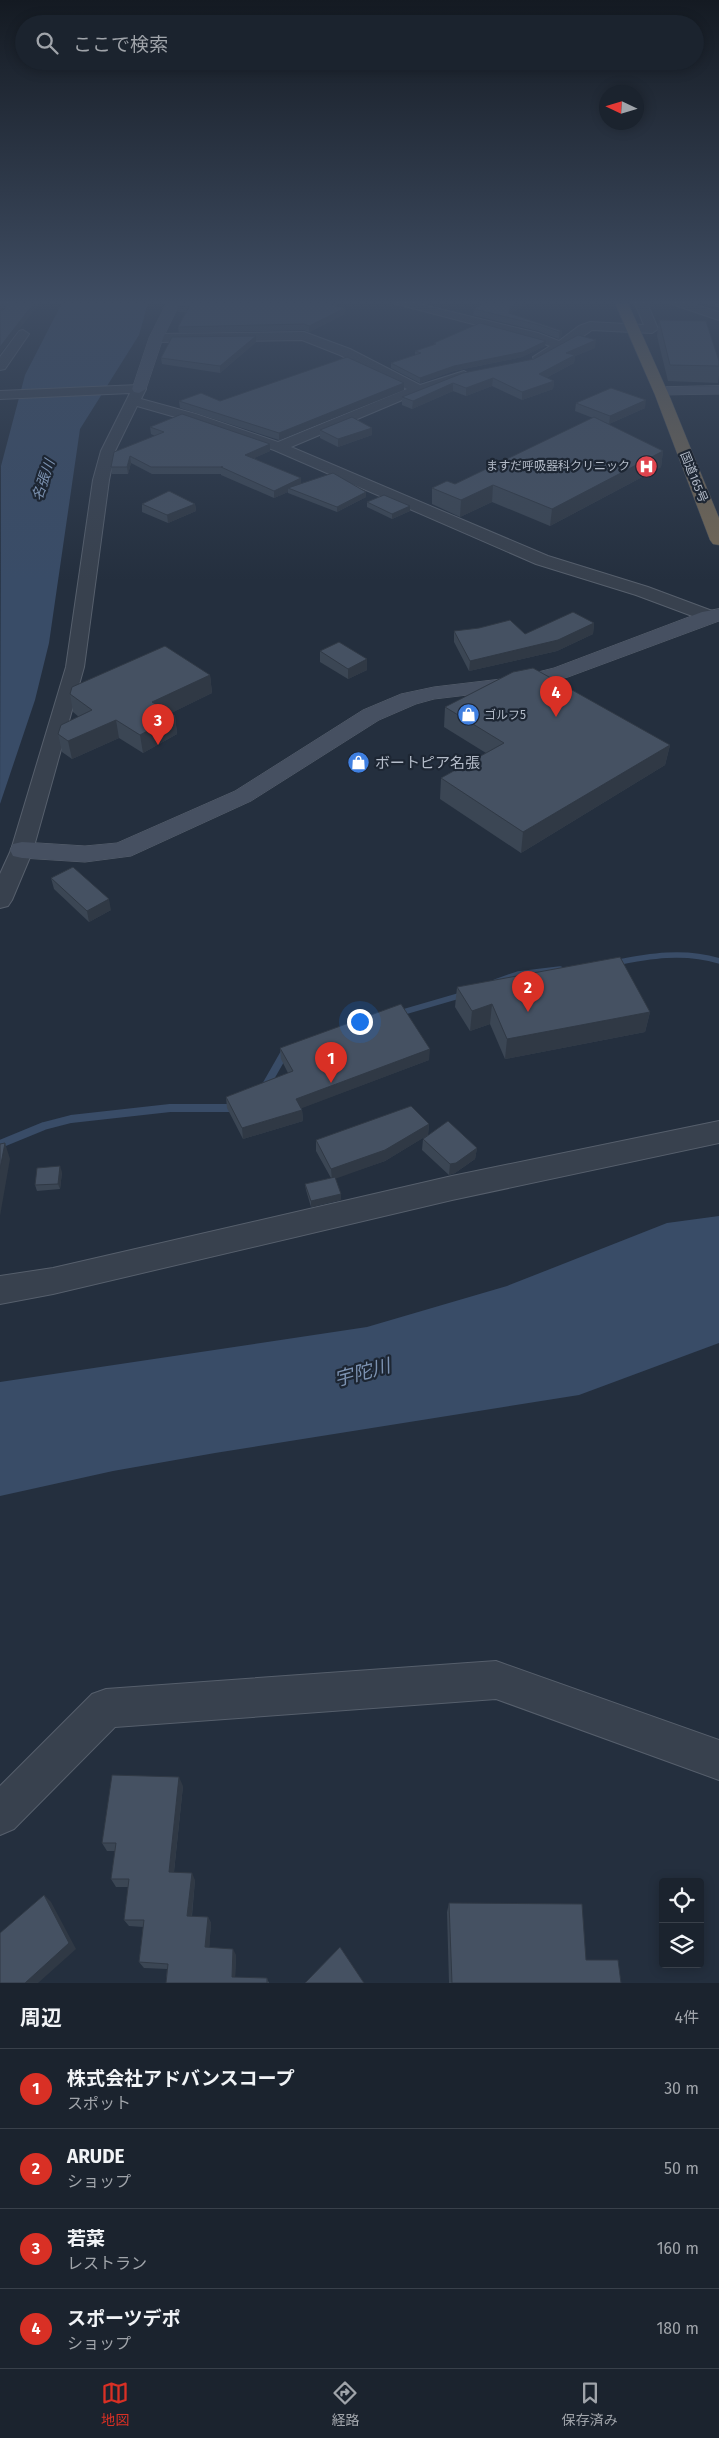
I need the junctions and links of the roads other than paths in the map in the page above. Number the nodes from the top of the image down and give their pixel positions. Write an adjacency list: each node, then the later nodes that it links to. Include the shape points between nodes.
1 (133, 396): 8 (street, via 108,452 101,480 77,657)
2 (140, 396): 5 (street)
3 (405, 396): 5 (street)
4 (662, 396): 6 (highway, 国道165号)
5 (279, 447): 7 (street, via 542,560)
6 (719, 540)
7 (714, 616): 8 (street, via 561,672 518,683 434,693 393,705 243,796 122,850 85,854)
8 (22, 850): 9 (street)
9 (0, 900)
10 (719, 1132): 11 (street, via 452,1188 53,1281)
11 (0, 1290)
12 (719, 1760): 13 (street, via 496,1680 106,1708)
13 (0, 1815)

